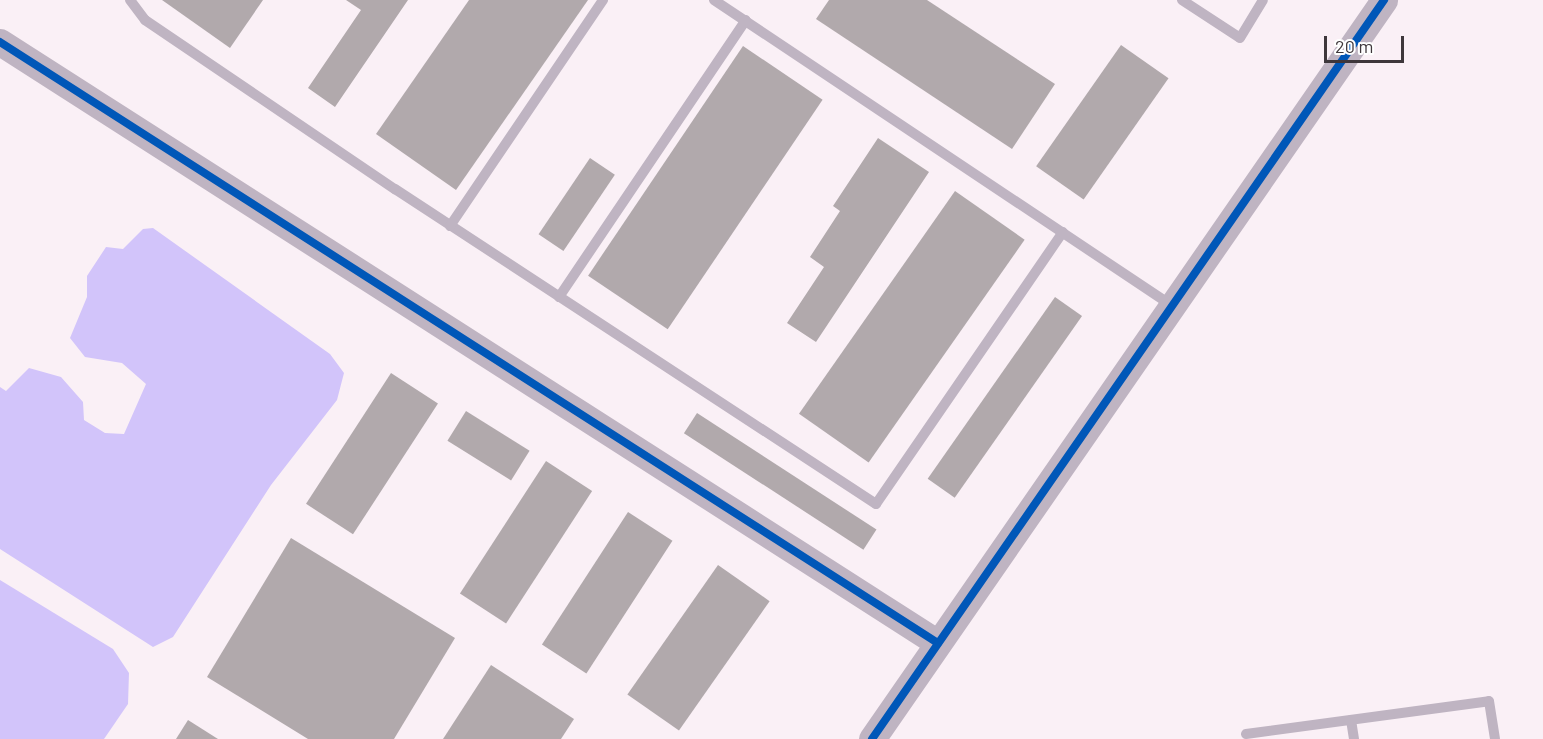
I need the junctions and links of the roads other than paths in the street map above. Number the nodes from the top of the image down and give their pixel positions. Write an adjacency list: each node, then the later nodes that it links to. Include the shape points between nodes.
1 (130, 0): 9 (lane, via 145,20)
2 (603, 0): 9 (lane)
3 (714, 0): 7 (lane)
4 (1182, 0): 5 (lane, via 1240,38)
5 (1263, 0)
6 (1378, 2): 12 (street)
7 (746, 20): 10 (lane); 11 (lane)
8 (0, 42): 13 (street)
9 (450, 226): 11 (lane)
10 (1063, 232): 11 (lane, via 876,504); 12 (lane)
11 (559, 297)
12 (1172, 306): 13 (street)
13 (938, 643): 16 (street)
14 (1352, 720): 15 (lane); 17 (lane); 18 (lane, via 1489,701)
15 (1246, 734)
16 (872, 739)
17 (1354, 739)
18 (1496, 739)

